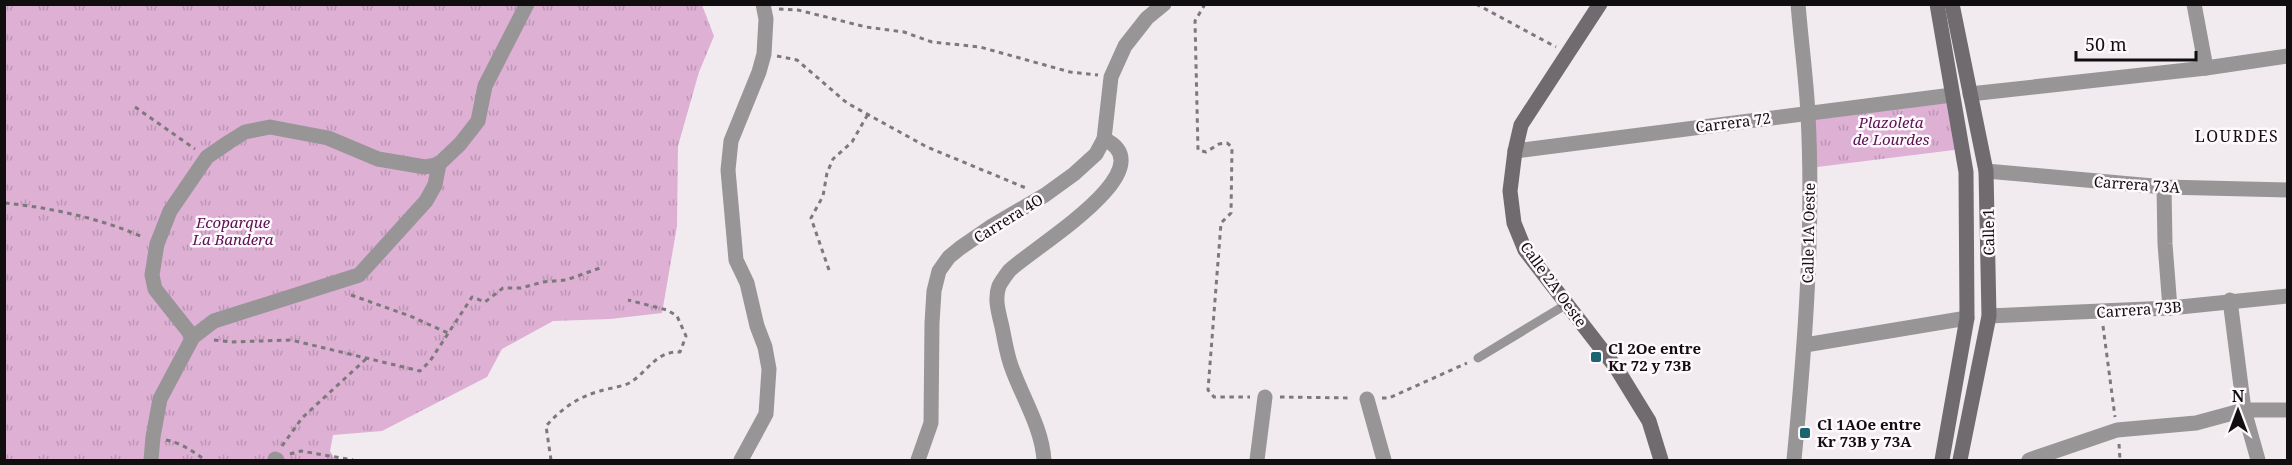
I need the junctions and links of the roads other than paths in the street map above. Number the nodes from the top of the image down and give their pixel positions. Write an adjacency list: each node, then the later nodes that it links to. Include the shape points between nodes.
1 (527, 4): 16 (street, via 485,87 478,121)
2 (1164, 4): 14 (street, Carrera 4O, via 1125,46 1112,77)
3 (1600, 4): 15 (street, Calle 2A Oeste, via 1521,125)
4 (1798, 4): 13 (street, Calle 1A Oeste)
5 (1937, 4): 12 (street, Calle 1)
6 (1952, 4): 11 (street, Calle 1)
7 (2194, 4): 10 (street)
8 (764, 6): 34 (street, via 764,54 731,141 728,170 736,260 747,283 769,369 766,414)
9 (2288, 56): 10 (street)
10 (2206, 68): 11 (street)
11 (1970, 94): 17 (street, Calle 1)
12 (1952, 95): 13 (street, Carrera 72); 25 (street, Calle 1, via 1966,172)
13 (1808, 113): 15 (street, Carrera 72); 27 (street, Calle 1A Oeste)
14 (1104, 139): 35 (street, Carrera 4O, via 1096,154 1074,174 960,248 939,271 932,323 931,423); 36 (street, via 1116,144 1122,156 1111,187 1009,271 999,287 997,306 1012,369 1043,446)
15 (1515, 151): 22 (street, Calle 2A Oeste, via 1510,191 1514,224 1526,250)
16 (439, 164): 26 (street, via 435,185 426,201 359,275 214,321); 26 (street, via 425,167 378,159 328,138 270,127 245,132 207,158 170,210 157,244 152,275 155,289)
17 (1986, 171): 18 (street, Carrera 73A); 24 (street, Calle 1)
18 (2163, 187): 19 (street, Carrera 73A); 23 (street)
19 (2288, 190)
20 (2288, 296): 21 (street, Carrera 73B)
21 (2230, 300): 23 (street, Carrera 73B); 31 (street)
22 (1567, 304): 28 (lane); 39 (street, Calle 2A Oeste, via 1617,369 1649,421)
23 (2170, 308): 24 (street, Carrera 73B)
24 (1989, 316): 42 (street, Calle 1)
25 (1967, 318): 27 (street); 41 (street, Calle 1)
26 (193, 337): 33 (street, via 160,399)
27 (1805, 345): 40 (street, Calle 1A Oeste)
28 (1478, 358)
29 (1265, 397): 37 (street)
30 (1367, 399): 38 (street)
31 (2244, 410): 32 (street); 43 (street, via 2196,423 2117,430); 44 (street)
32 (2288, 410)
33 (151, 460)
34 (741, 460)
35 (918, 460)
36 (1044, 460)
37 (1257, 460)
38 (1384, 460)
39 (1660, 460)
40 (1794, 460)
41 (1942, 460)
42 (1959, 460)
43 (2029, 460)
44 (2258, 460)

